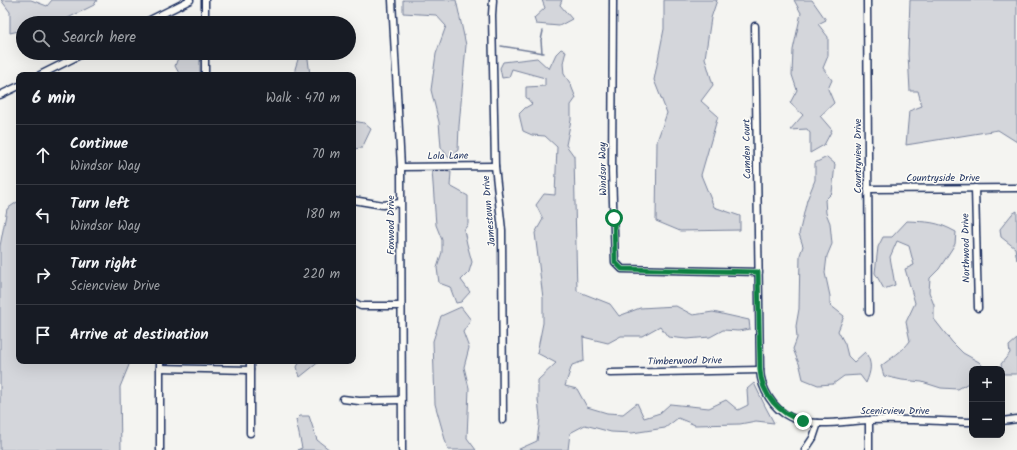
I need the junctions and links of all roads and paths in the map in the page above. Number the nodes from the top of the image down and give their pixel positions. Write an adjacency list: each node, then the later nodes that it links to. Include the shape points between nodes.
1 (190, 0): 7 (street)
2 (205, 0): 8 (street)
3 (392, 0): 17 (street, Foxwood Drive)
4 (493, 0): 16 (street, Jamestown Drive)
5 (613, 0): 23 (street, Windsor Way, via 612,172 615,262 622,269 635,271)
6 (867, 0): 20 (street, Countryview Drive)
7 (158, 16)
8 (205, 16)
9 (755, 26): 23 (street, Camden Court)
10 (70, 60): 12 (street)
11 (205, 60): 13 (street)
12 (46, 72)
13 (205, 72)
14 (16, 87): 15 (street)
15 (0, 95)
16 (495, 166): 17 (street, Lola Lane); 37 (street, Jamestown Drive, via 502,230)
17 (401, 167): 22 (street, Foxwood Drive)
18 (975, 188): 19 (street, Countryside Drive); 20 (street, Countryside Drive); 26 (street, Northwood Drive)
19 (1017, 188)
20 (868, 189): 27 (street, Countryview Drive)
21 (356, 200): 22 (street, via 383,205)
22 (400, 203): 25 (street, Foxwood Drive)
23 (758, 272): 32 (street, Camden Court)
24 (356, 304): 25 (street, via 361,306)
25 (401, 306): 35 (street, Foxwood Drive)
26 (978, 308)
27 (869, 312)
28 (160, 364): 30 (street)
29 (250, 364): 31 (street)
30 (160, 368): 31 (street); 43 (street)
31 (250, 370): 42 (street)
32 (760, 370): 33 (street, Timberwood Drive); 41 (street, Scenicview Drive, via 764,388 776,406 795,419)
33 (610, 373)
34 (343, 399): 35 (street)
35 (401, 400): 44 (street, Foxwood Drive)
36 (1017, 419): 39 (street)
37 (503, 420)
38 (869, 420): 40 (street, Scenicview Drive); 41 (street, Scenicview Drive); 46 (street)
39 (1005, 421)
40 (969, 422)
41 (818, 423): 45 (street, via 813,438)
42 (250, 433)
43 (160, 450)
44 (402, 450)
45 (805, 450)
46 (869, 450)

